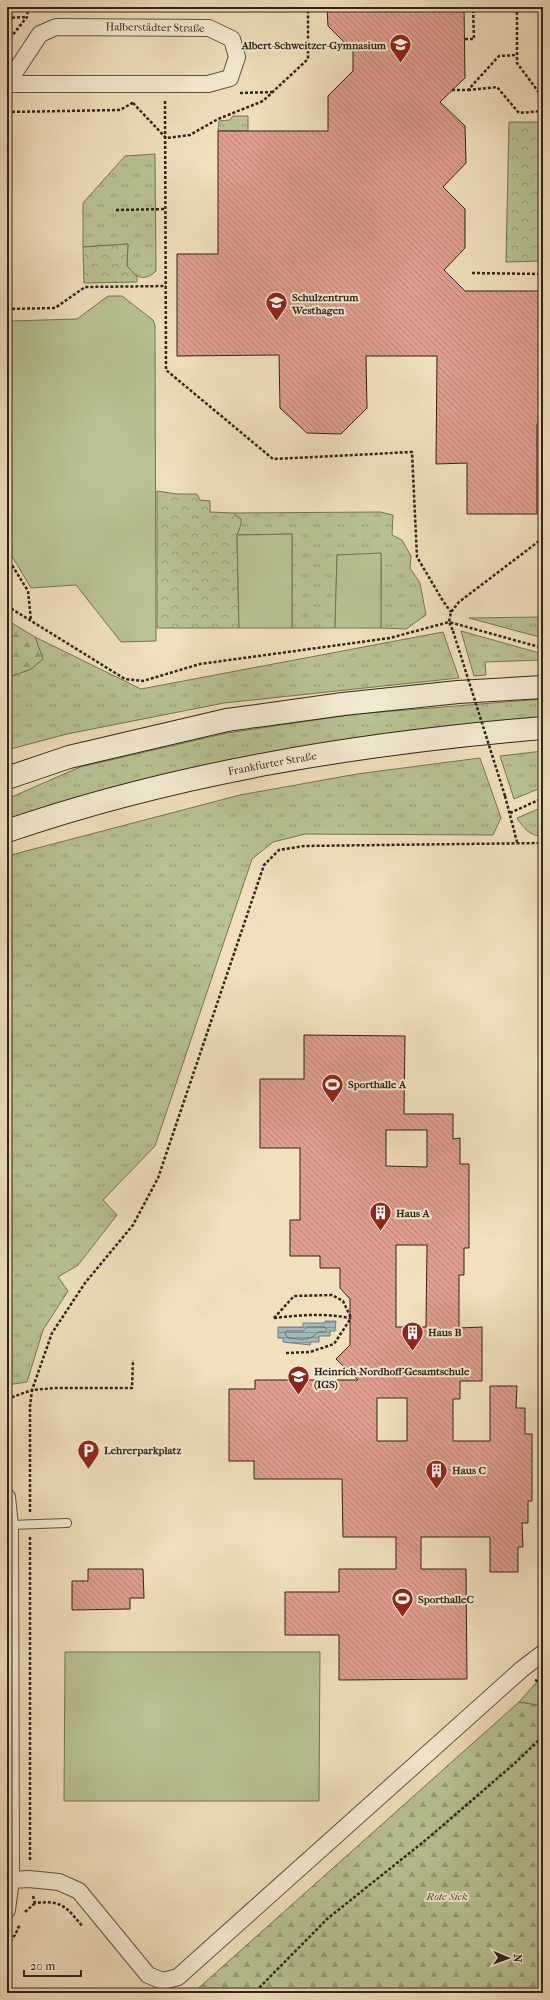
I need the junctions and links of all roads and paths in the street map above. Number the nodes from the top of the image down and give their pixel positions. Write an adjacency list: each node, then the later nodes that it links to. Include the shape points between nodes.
1 (28, 7): 6 (path)
2 (308, 7): 17 (path, via 308,59 273,92 262,101 218,119 190,135)
3 (473, 7): 7 (path, via 474,38)
4 (517, 7): 9 (path)
5 (7, 18): 6 (path)
6 (27, 18): 8 (path)
7 (465, 39)
8 (7, 42)
9 (517, 55): 13 (path, via 499,56); 14 (path, via 517,63)
10 (7, 84): 11 (street, Halberstädter Straße); 11 (street, Halberstädter Straße, via 40,34 56,26 209,28 232,39 237,57 230,78 208,84)
11 (165, 84): 17 (path)
12 (452, 90): 13 (path)
13 (468, 90): 16 (path, via 496,87 519,112)
14 (543, 98)
15 (133, 103): 17 (path)
16 (543, 111)
17 (166, 138): 18 (path)
18 (166, 209): 19 (path); 22 (path)
19 (116, 210)
20 (472, 273): 21 (path)
21 (543, 274)
22 (166, 286): 23 (path, via 85,286 55,308); 27 (path, via 166,370 274,459 412,452 417,557)
23 (7, 309)
24 (543, 538): 27 (path, via 459,602)
25 (7, 557): 28 (path, via 28,591)
26 (7, 606): 28 (path)
27 (451, 612): 29 (path)
28 (31, 621): 29 (path, via 125,679 143,681 200,664 390,638)
29 (449, 622): 30 (path); 35 (path, bridge)
30 (543, 648)
31 (543, 687): 33 (street, via 458,692 343,704 227,720 69,757)
32 (543, 728): 36 (street, Frankfurter Straße, via 471,734 352,750 233,771 138,793)
33 (7, 778)
34 (543, 798): 35 (path)
35 (510, 814): 37 (path)
36 (7, 831)
37 (517, 842): 38 (path); 42 (path, via 304,846 279,850 264,866 158,1178 133,1225 85,1283 52,1333)
38 (543, 843)
39 (350, 1318): 39 (path, via 343,1301 332,1295 294,1296 274,1318 309,1314 332,1314); 40 (path, via 334,1344 310,1352)
40 (286, 1353)
41 (133, 1360): 42 (path, via 132,1388)
42 (32, 1390): 43 (path); 46 (path)
43 (7, 1399)
44 (7, 1497): 47 (street)
45 (67, 1523): 46 (lane)
46 (30, 1524): 47 (lane); 51 (path)
47 (10, 1525): 52 (street)
48 (543, 1653): 51 (street, via 178,1977 164,1981 148,1975 79,1891 59,1882)
49 (543, 1730): 50 (path)
50 (542, 1738): 55 (path, via 427,1839 327,1919 258,1989)
51 (29, 1879): 52 (street); 54 (path, via 35,1903 52,1901 67,1908)
52 (11, 1880): 53 (street)
53 (7, 1910)
54 (87, 1931)
55 (251, 1993)

